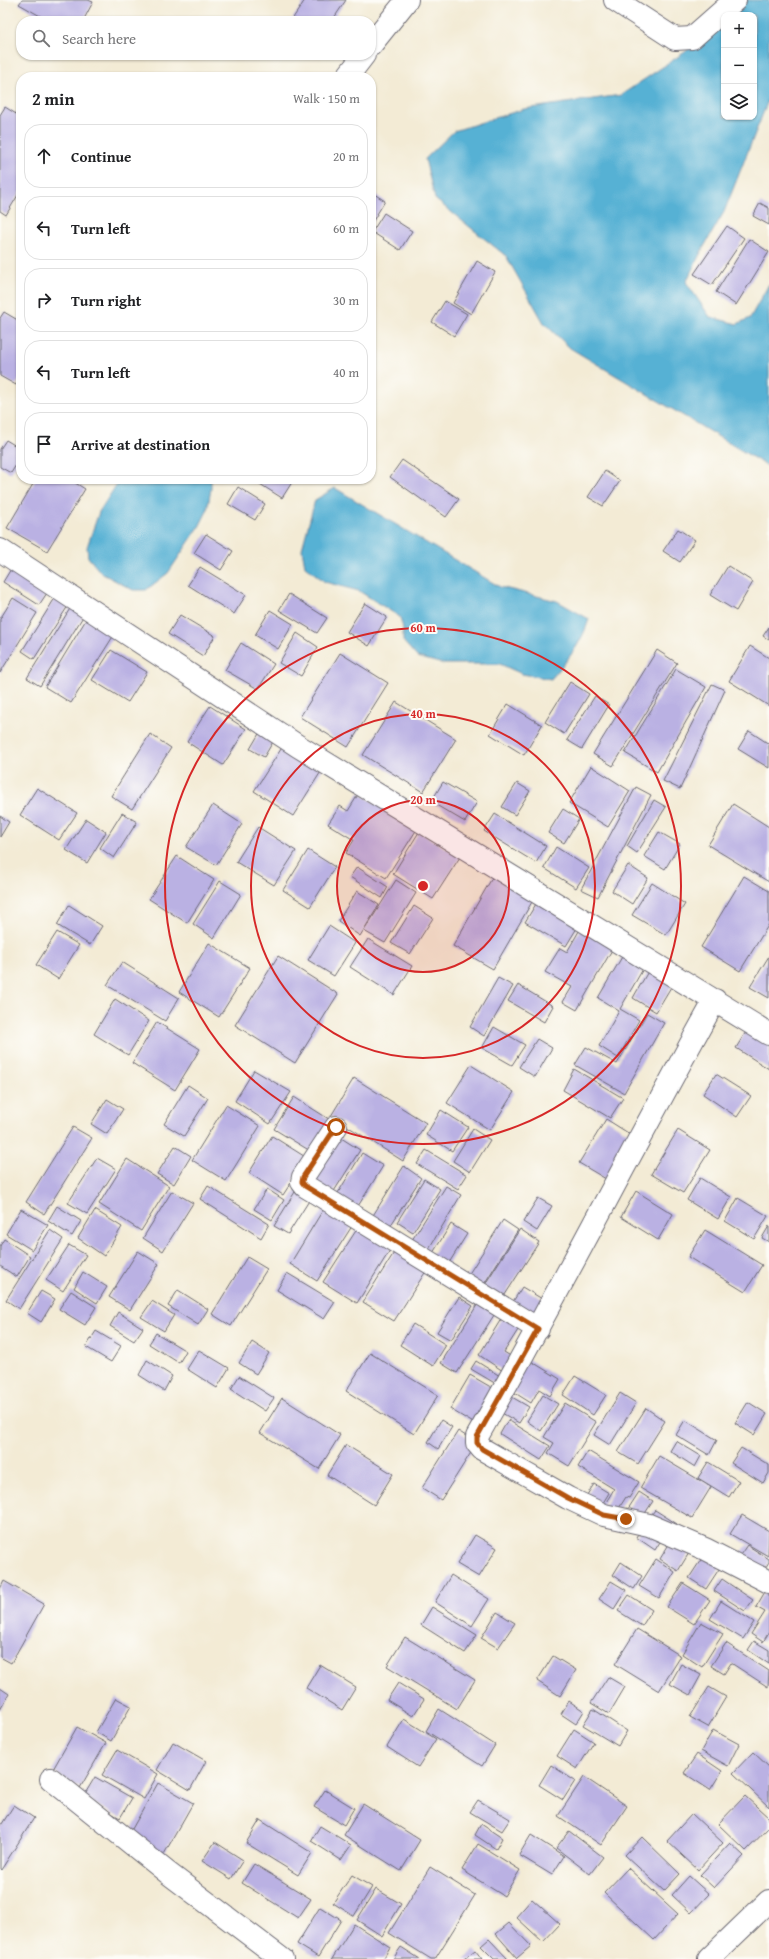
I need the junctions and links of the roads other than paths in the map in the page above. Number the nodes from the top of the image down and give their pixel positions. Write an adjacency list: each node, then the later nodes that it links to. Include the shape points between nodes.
1 (407, 0): 4 (street)
2 (615, 0): 3 (street, via 675,39 692,38)
3 (735, 0)
4 (376, 39)
5 (360, 60): 6 (street)
6 (352, 72)
7 (0, 550): 8 (street, via 298,746)
8 (715, 1000): 9 (street); 11 (street)
9 (769, 1034)
10 (336, 1127): 11 (street, via 303,1177 302,1182 305,1186)
11 (538, 1329): 12 (street, via 477,1437 477,1443 482,1449 568,1498 604,1515 649,1525 705,1549)
12 (769, 1582)
13 (51, 1779): 15 (street, via 168,1873)
14 (769, 1901): 16 (street)
15 (282, 1959)
16 (709, 1959)

